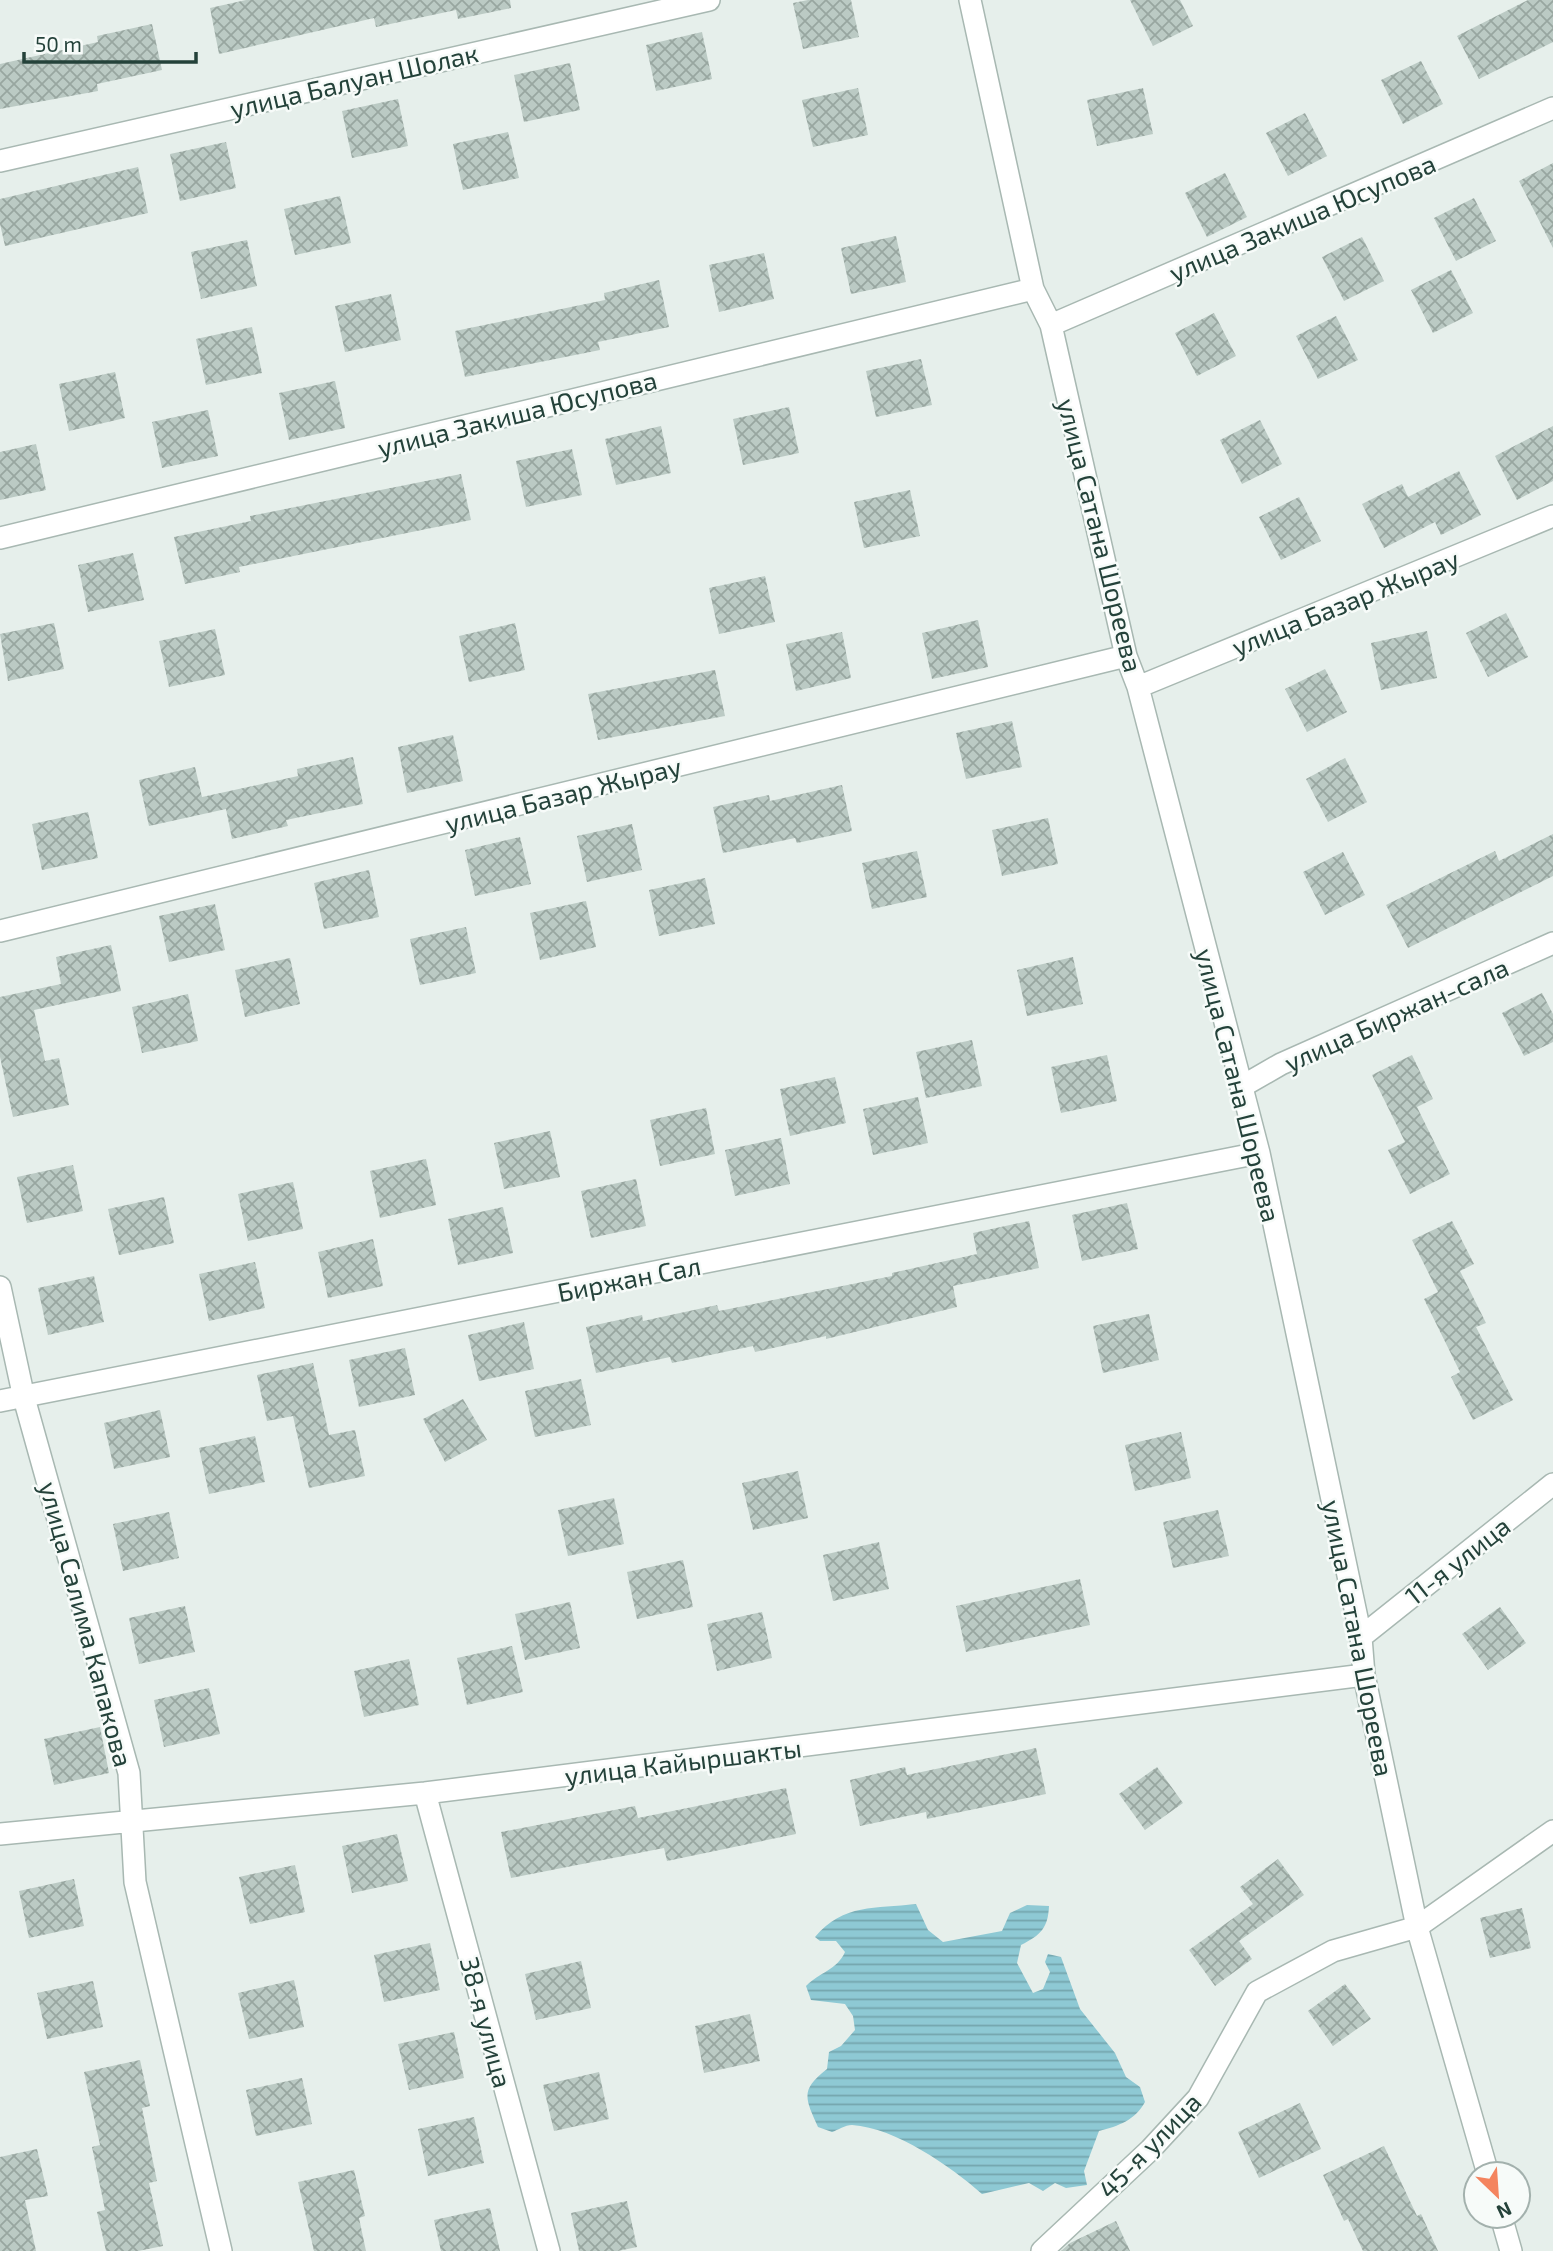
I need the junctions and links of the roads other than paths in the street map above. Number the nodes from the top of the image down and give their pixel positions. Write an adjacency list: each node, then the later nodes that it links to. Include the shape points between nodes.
1 (709, 0): 4 (street, улица Балуан Шолак)
2 (970, 0): 5 (street, улица Сатана Шореева)
3 (1553, 108): 6 (street, улица Закиша Юсупова)
4 (0, 161)
5 (1033, 289): 6 (street, улица Сатана Шореева); 8 (street, улица Закиша Юсупова)
6 (1051, 325): 9 (street, улица Сатана Шореева)
7 (1553, 516): 10 (street, улица Базар Жырау)
8 (0, 538)
9 (1126, 656): 10 (street, улица Сатана Шореева); 11 (street, улица Базар Жырау)
10 (1138, 687): 13 (street, улица Сатана Шореева)
11 (0, 931)
12 (1553, 943): 13 (street, улица Биржан-сала, via 1281,1064)
13 (1241, 1087): 14 (street, улица Сатана Шореева)
14 (1259, 1153): 16 (street, Биржан Сал); 19 (street, улица Сатана Шореева)
15 (0, 1287): 16 (street, улица Салима Капакова)
16 (24, 1398): 17 (street, Биржан Сал); 22 (street, улица Салима Капакова, via 129,1773)
17 (0, 1401)
18 (1553, 1484): 19 (street, 11-я улица)
19 (1362, 1637): 20 (street, улица Сатана Шореева)
20 (1364, 1675): 21 (street, улица Кайыршакты); 25 (street, улица Сатана Шореева)
21 (425, 1793): 22 (street, улица Кайыршакты); 29 (street, 38-я улица)
22 (129, 1821): 24 (street, улица Кайыршакты); 28 (street, улица Салима Капакова, via 135,1882)
23 (1553, 1831): 25 (street, 45-я улица)
24 (0, 1834)
25 (1417, 1927): 26 (street, улица Сатана Шореева); 30 (street, 45-я улица, via 1332,1951 1257,1992 1198,2098 1150,2150)
26 (1485, 2160)
27 (1505, 2230): 31 (street)
28 (220, 2251)
29 (549, 2251)
30 (1042, 2251)
31 (1511, 2251)

